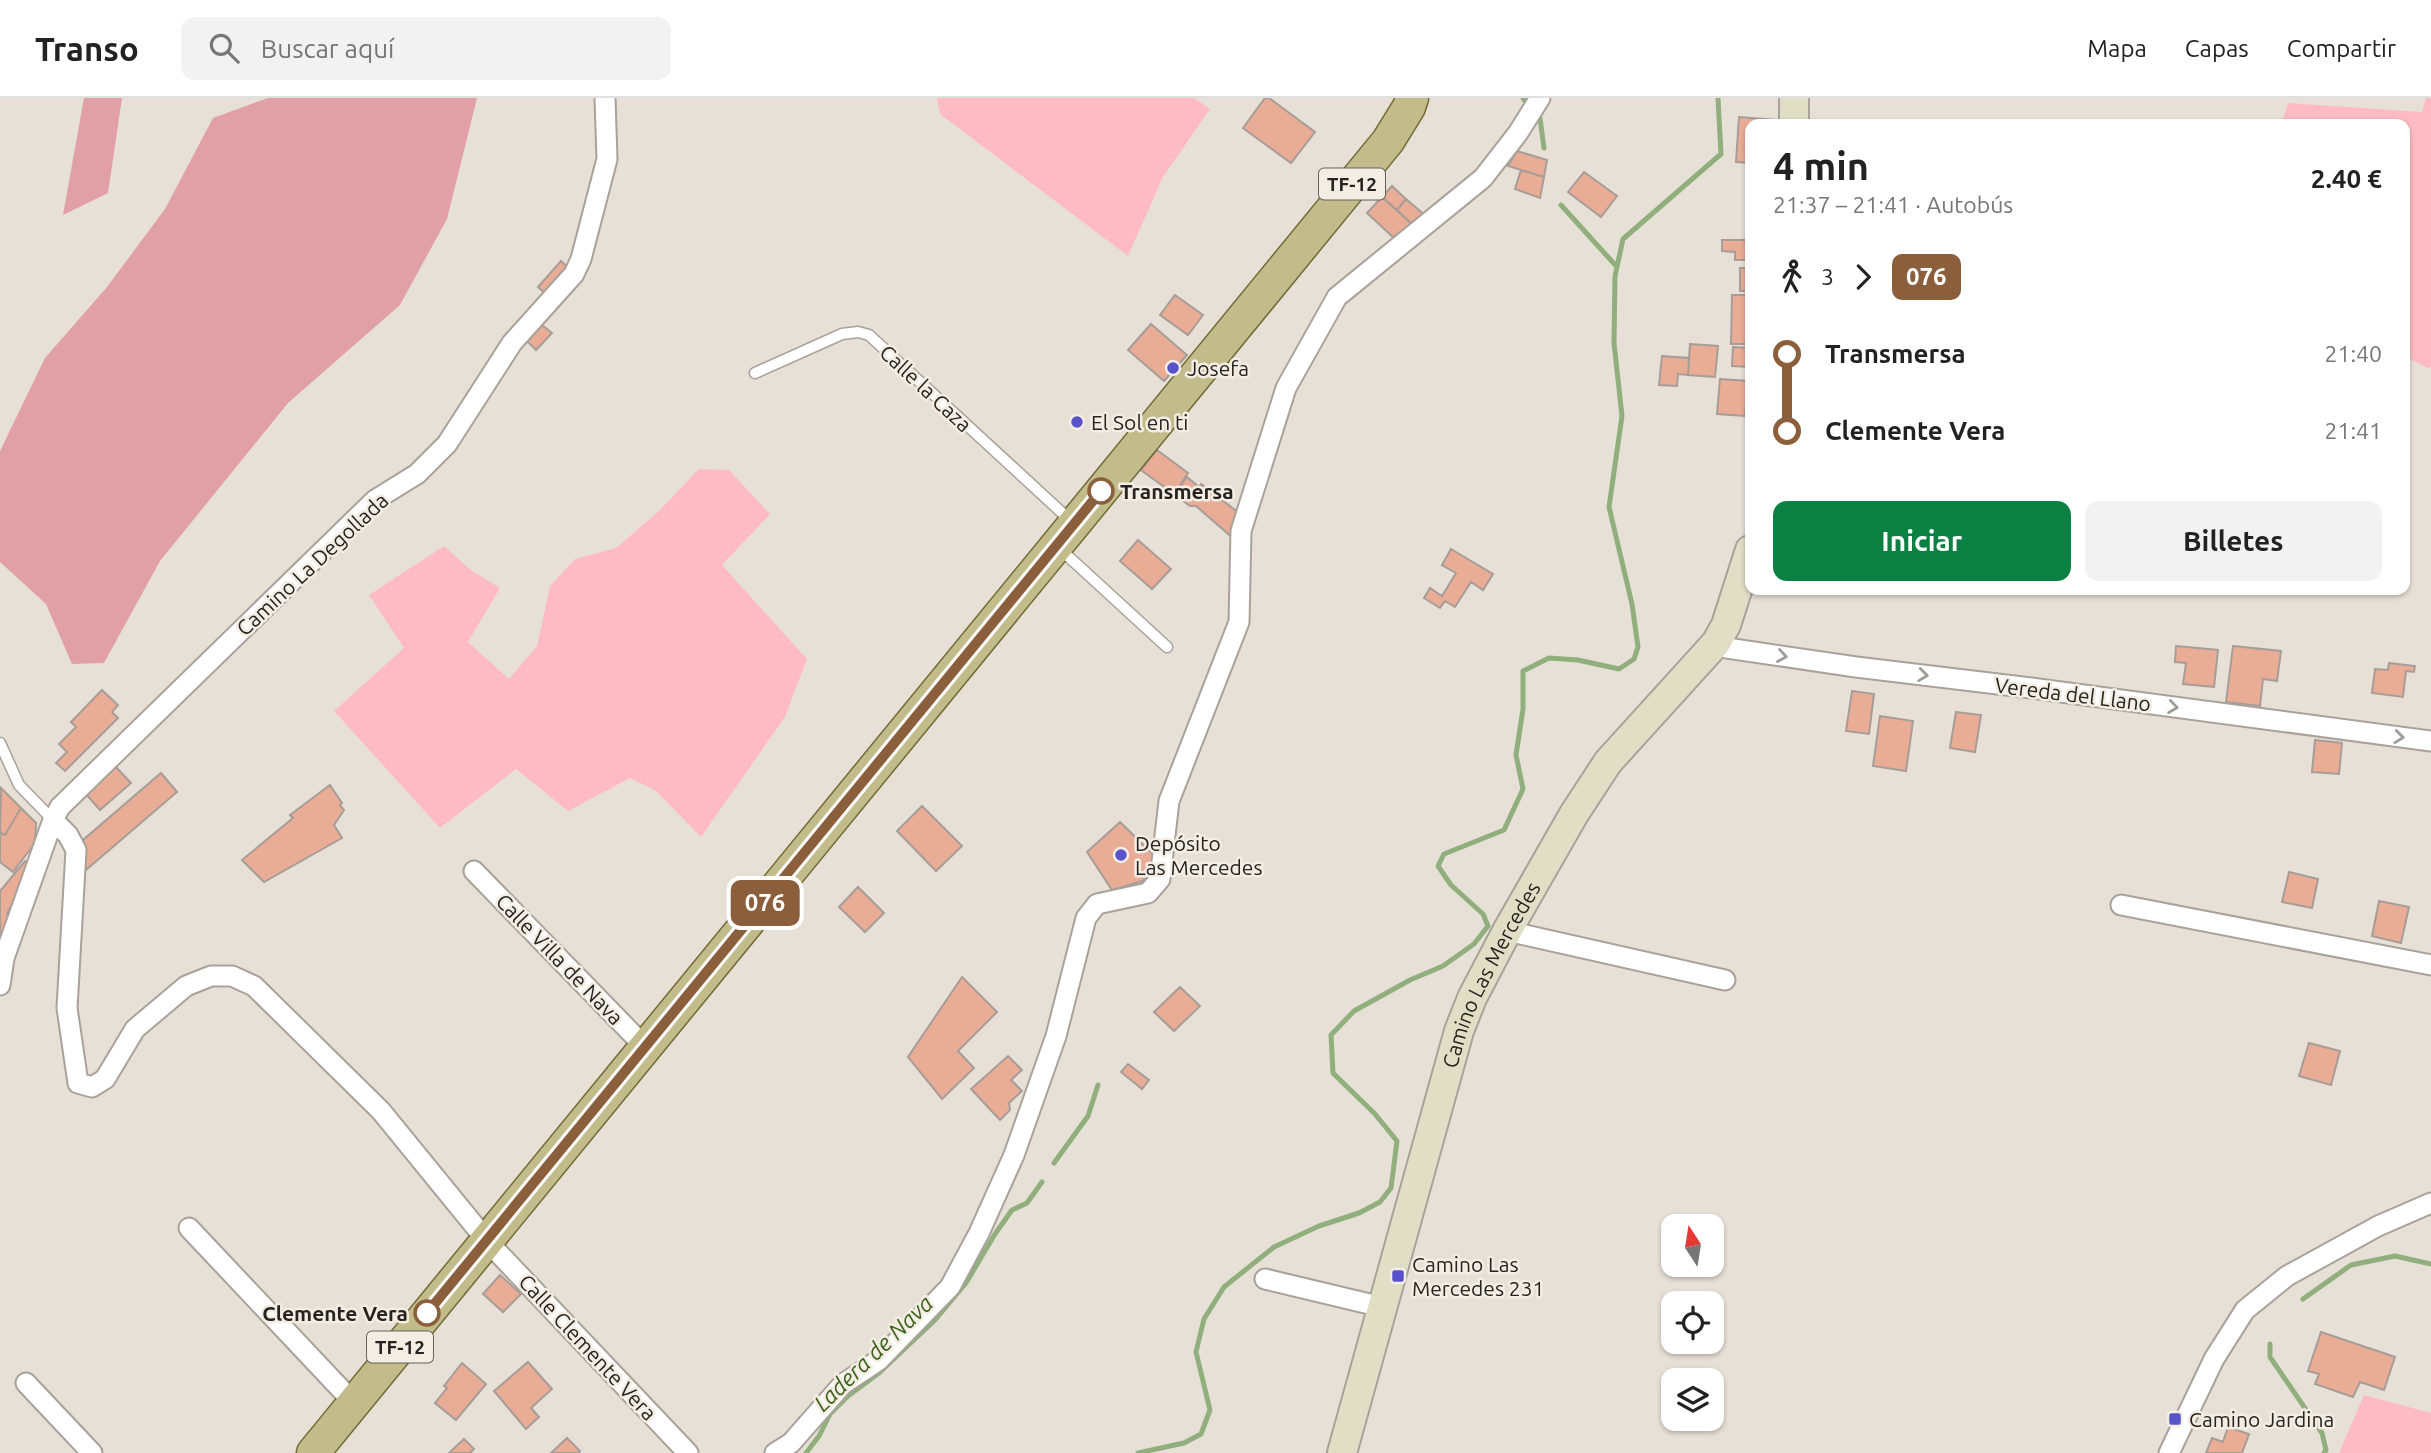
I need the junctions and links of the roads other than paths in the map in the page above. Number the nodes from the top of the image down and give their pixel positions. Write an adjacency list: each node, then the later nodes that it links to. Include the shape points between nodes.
1 (605, 98): 13 (street, Camino La Degollada, via 607,159 581,259 574,274 512,343 447,444 417,474 375,500 60,807)
2 (1412, 98): 7 (main road, TF-12, via 1388,141)
3 (1540, 98): 31 (street, via 1483,178 1337,297 1286,388 1241,531 1239,622 1169,801 1160,879 1148,893 1097,904 1086,918 1056,1036 1017,1147 950,1287 879,1360 843,1384 791,1443)
4 (1794, 98): 5 (main road)
5 (1794, 119)
6 (755, 373): 7 (lane, Calle la Caza, via 842,334 869,335)
7 (1065, 535): 10 (lane, Calle la Caza); 20 (main road, TF-12)
8 (1745, 566): 9 (main road, Camino Las Mercedes)
9 (1716, 643): 11 (street, Vereda del Llano, one-way to 11, via 1856,667); 16 (main road, Camino Las Mercedes, via 1608,762)
10 (1167, 647)
11 (2431, 741)
12 (0, 743): 13 (lane, via 19,785)
13 (52, 820): 19 (street, via 4,958); 23 (street, Calle Clemente Vera, via 76,850 67,1008 78,1083 92,1087 105,1079 135,1029 186,986 211,976 232,976 254,986 381,1111)
14 (474, 871): 20 (street, Calle Villa de Nava)
15 (2121, 905): 17 (street)
16 (1507, 931): 18 (street); 25 (main road, Camino Las Mercedes, via 1459,1031)
17 (2431, 965)
18 (1725, 980)
19 (0, 985)
20 (646, 1048): 23 (main road, TF-12)
21 (2431, 1203): 33 (street, via 2287,1276 2245,1310 2214,1359)
22 (189, 1228): 27 (street)
23 (487, 1241): 27 (main road, TF-12); 30 (street, Calle Clemente Vera)
24 (1265, 1279): 25 (street)
25 (1382, 1307): 32 (main road, Camino Las Mercedes)
26 (26, 1383): 28 (street)
27 (354, 1403): 29 (main road, TF-12)
28 (92, 1453)
29 (313, 1453)
30 (688, 1453)
31 (775, 1453)
32 (1342, 1453)
33 (2169, 1453)

